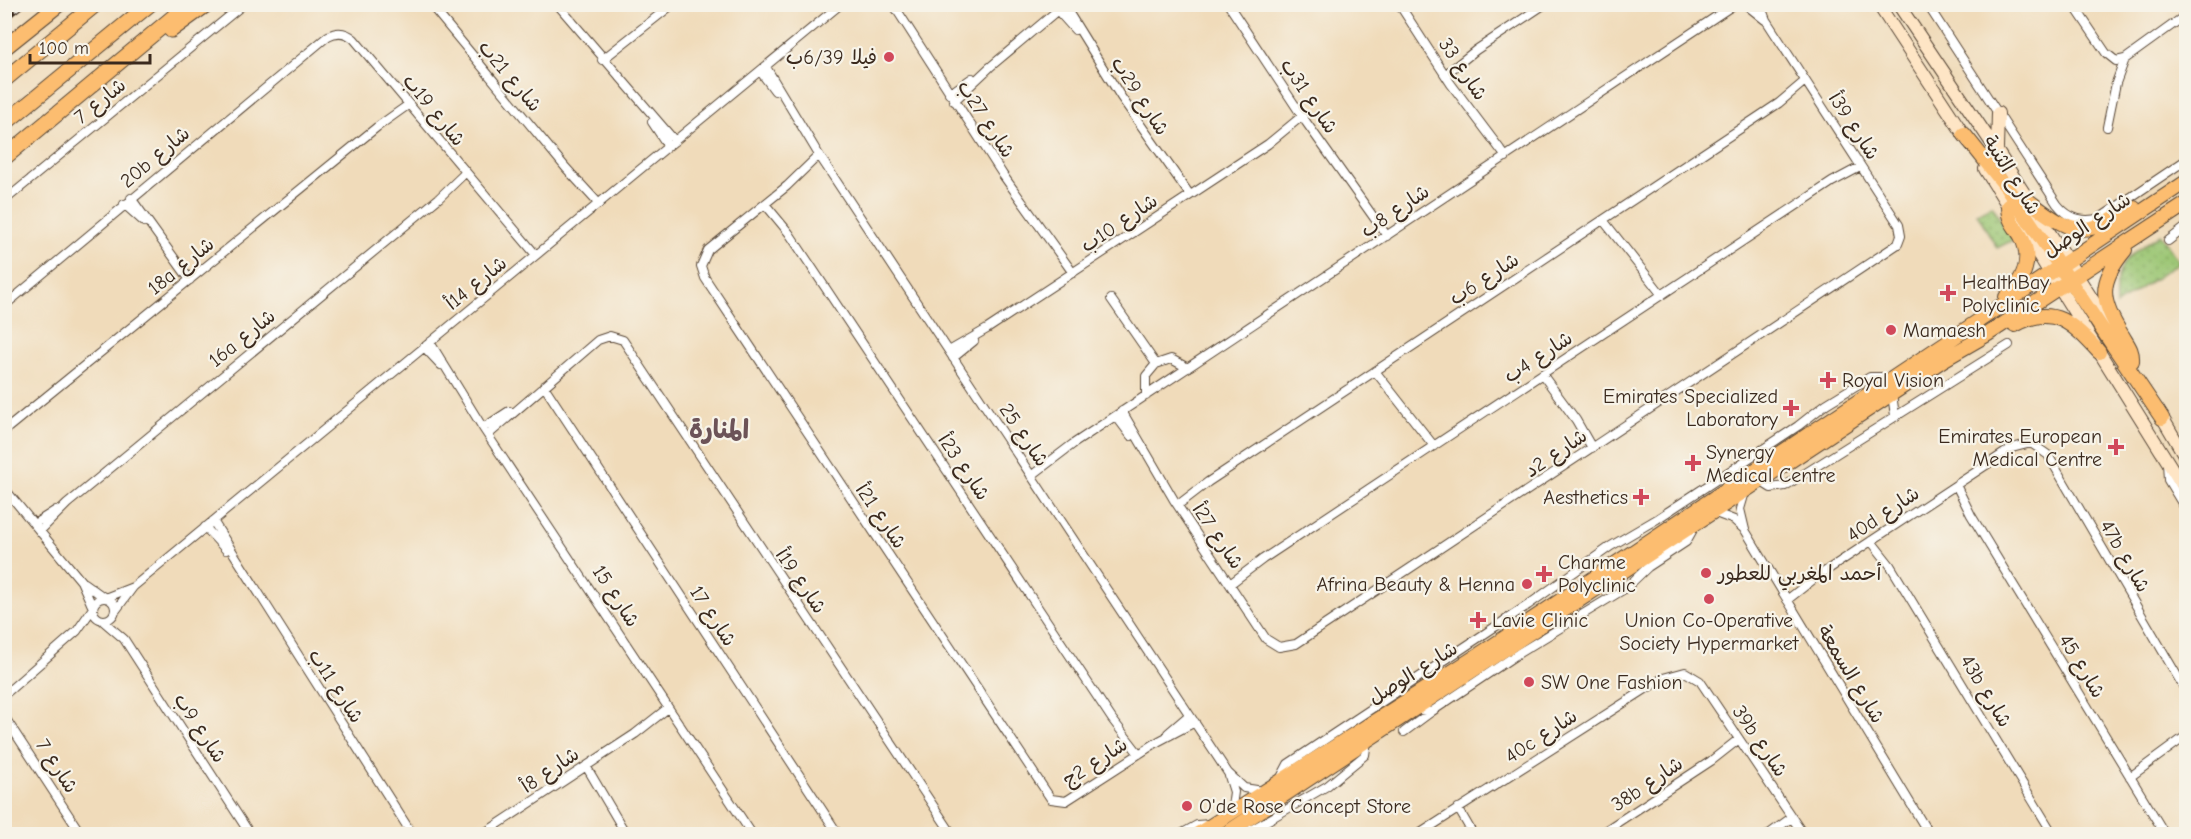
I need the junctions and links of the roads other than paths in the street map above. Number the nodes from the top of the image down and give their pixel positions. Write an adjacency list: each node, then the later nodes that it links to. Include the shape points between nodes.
1 (42, 4): 29 (highway)
2 (59, 4): 30 (highway)
3 (96, 4): 37 (highway)
4 (150, 4): 44 (highway)
5 (189, 4): 31 (highway)
6 (207, 4): 31 (highway)
7 (244, 4): 57 (street, شارع 7)
8 (430, 4): 62 (street, شارع 21ب)
9 (557, 4): 34 (street)
10 (674, 4): 34 (street)
11 (841, 4): 35 (street, شارع 14أ)
12 (1228, 4): 43 (street, شارع 31ب)
13 (1399, 4): 36 (street, شارع 33)
14 (1525, 4): 25 (street)
15 (1545, 4): 25 (street)
16 (1735, 4): 51 (street, شارع 8ب)
17 (1745, 4): 27 (street, شارع 39أ)
18 (1760, 4): 27 (street, شارع 39أ)
19 (1878, 4): 46 (main road, شارع الثنية)
20 (1898, 4): 48 (main road, شارع الثنية)
21 (1927, 4): 42 (street)
22 (2073, 4): 33 (street)
23 (893, 7): 40 (street, شارع 27ب)
24 (1062, 7): 40 (street); 56 (street, شارع 29ب)
25 (1532, 10): 36 (street)
26 (2187, 15): 32 (street)
27 (1766, 20): 39 (street, شارع 39أ)
28 (328, 36): 41 (street, شارع 19ب, via 337,32 350,35); 58 (street, 20b شارع)
29 (4, 39)
30 (4, 48)
31 (133, 54): 49 (highway)
32 (2125, 59): 33 (street); 38 (street)
33 (2114, 61): 38 (street)
34 (604, 62): 47 (street)
35 (763, 69): 47 (street, شارع 14أ); 50 (street, شارع 25)
36 (1444, 71): 51 (street, شارع 33)
37 (4, 80)
38 (2116, 83): 45 (street)
39 (1807, 84): 53 (street, شارع 39أ); 65 (street, شارع 6ب)
40 (952, 97): 73 (street, شارع 27ب)
41 (406, 102): 54 (street, شارع 19ب); 74 (street, 18a شارع)
42 (1998, 113): 48 (main road); 52 (street, via 2060,208 2077,219 2104,216)
43 (1304, 119): 56 (street, شارع 10ب); 67 (street, شارع 31ب)
44 (4, 124)
45 (2107, 127)
46 (1964, 134): 63 (main road, شارع الثنية); 72 (main road, via 2007,188)
47 (672, 143): 62 (street, شارع 14أ)
48 (1997, 151): 60 (main road, شارع الثنية)
49 (4, 158)
50 (821, 158): 59 (street); 83 (street, شارع 25)
51 (1503, 159): 67 (street, شارع 8ب)
52 (2187, 160)
53 (1858, 164): 70 (street, شارع 39أ, via 1900,228 1900,240); 75 (street, شارع 4ب)
54 (467, 176): 71 (street, شارع 19ب); 114 (street, 16a شارع)
55 (2181, 185): 64 (main road, شارع الوصل); 72 (main road, via 2158,207)
56 (1188, 197): 73 (street, شارع 10ب)
57 (4, 201)
58 (128, 201): 74 (street); 77 (street, 20b شارع)
59 (768, 202): 144 (street, شارع 23أ); 149 (street, شارع 21أ, via 708,250 701,266 705,278)
60 (2030, 202): 64 (main road, via 2060,224 2080,229 2098,226 2132,208); 72 (main road, شارع الثنية)
61 (2187, 204): 68 (main road, شارع الوصل)
62 (596, 206): 71 (street, شارع 14أ)
63 (2008, 206): 72 (main road, شارع الثنية); 78 (main road, via 2009,219 2026,248 2026,267 2014,290)
64 (2145, 209): 72 (main road, شارع الوصل)
65 (1606, 218): 75 (street); 88 (street, شارع 6ب)
66 (2187, 227): 69 (street)
67 (1384, 237): 87 (street, شارع 8ب)
68 (2134, 239): 72 (main road, شارع الوصل); 85 (main road, via 2113,264 2104,291 2111,318 2131,351)
69 (2168, 241)
70 (1892, 250): 99 (street, شارع 2د)
71 (534, 257): 80 (street, شارع 14أ)
72 (2064, 273): 78 (main road, شارع الوصل); 79 (main road, شارع الوصل); 82 (main road, شارع الثنية); 84 (main road, via 1979,329); 85 (main road, شارع الثنية); 95 (main road)
73 (1070, 274): 83 (street, شارع 10ب)
74 (192, 278): 96 (street, 18a شارع)
75 (1659, 297): 89 (street, شارع 4ب)
76 (1111, 299): 86 (street)
77 (4, 306)
78 (1991, 313): 91 (main road, شارع الوصل)
79 (1988, 334): 82 (main road, via 1999,334 2034,317 2050,316 2074,326); 84 (main road, شارع الوصل)
80 (427, 344): 97 (street, شارع 15); 112 (street, شارع 14أ)
81 (2009, 345): 94 (street)
82 (2099, 352): 101 (main road, شارع الثنية)
83 (951, 355): 103 (street, شارع 25)
84 (1942, 360): 91 (main road, شارع الوصل)
85 (2132, 361): 95 (main road, شارع الثنية)
86 (1156, 364): 87 (street, via 1171,359); 92 (street, via 1146,376)
87 (1188, 368): 92 (street, شارع 8ب)
88 (1378, 369): 100 (street); 109 (street, شارع 6ب)
89 (1545, 372): 99 (street); 100 (street, شارع 4ب)
90 (541, 388): 97 (street); 160 (street, شارع 17); 161 (street, شارع 19أ, via 602,338 614,336 627,344)
91 (1891, 388): 94 (street); 104 (main road, شارع الوصل); 148 (main road, شارع الوصل)
92 (1146, 396): 93 (street, شارع 8ب)
93 (1119, 414): 103 (street, شارع 8ب); 109 (street, شارع 27أ)
94 (1894, 416): 104 (street, via 1785,486 1771,488)
95 (2162, 418): 102 (main road, شارع الثنية)
96 (5, 431)
97 (486, 432): 136 (street, شارع 15)
98 (2031, 443): 105 (street, 40d شارع, via 2012,448); 133 (street, 47b شارع, via 2048,455)
99 (1595, 447): 129 (street, شارع 2د, via 1296,645 1279,647)
100 (1431, 448): 120 (street, شارع 4ب)
101 (2167, 458): 108 (main road, شارع الثنية); 110 (street, via 2168,480)
102 (2187, 458)
103 (1030, 473): 139 (street, شارع 25)
104 (1760, 481): 107 (main road, شارع الوصل)
105 (1952, 487): 117 (street, 40d شارع); 147 (street, شارع 45)
106 (4, 488): 114 (street)
107 (1746, 490): 111 (main road, شارع الوصل); 116 (street, شارع السمعة, via 1740,509)
108 (2187, 490)
109 (1176, 503): 120 (street, شارع 27أ)
110 (2187, 510)
111 (1713, 512): 113 (main road, شارع الوصل); 116 (street, شارع السمعة, via 1734,520)
112 (213, 521): 115 (street, شارع 14أ); 118 (street, شارع 11ب)
113 (1696, 522): 135 (main road, شارع الوصل); 137 (street, via 1683,544 1652,564 1626,588 1519,652)
114 (37, 527): 119 (street)
115 (205, 527): 118 (street, شارع 11ب); 121 (street, شارع 14أ)
116 (1745, 530): 122 (street, شارع السمعة)
117 (1874, 539): 122 (street, 40d شارع); 173 (street, 43b شارع)
118 (234, 558): 154 (street, شارع 11ب)
119 (81, 581): 123 (street); 124 (street)
120 (1228, 581): 129 (street, شارع 27أ)
121 (133, 587): 123 (street, شارع 14أ); 125 (street, شارع 14أ)
122 (1785, 597): 172 (street, شارع السمعة)
123 (105, 598): 124 (street, via 96,601); 125 (street, via 112,601)
124 (93, 608): 126 (street, via 96,617); 127 (street)
125 (116, 610): 126 (street, via 111,619); 128 (street, شارع 9ب)
126 (103, 621): 127 (street); 128 (street, شارع 9ب)
127 (77, 631): 130 (street)
128 (124, 639): 156 (street, شارع 9ب)
129 (1266, 639)
130 (28, 672): 132 (street); 134 (street)
131 (1685, 672): 143 (street, 39b شارع, via 1700,681); 150 (street, 40c شارع, via 1663,678)
132 (4, 687)
133 (2187, 691)
134 (4, 694)
135 (1415, 709): 137 (street); 142 (main road, شارع الوصل)
136 (670, 711): 145 (street, شارع 8أ); 159 (street, شارع 15)
137 (1431, 712): 140 (street)
138 (4, 716): 155 (street, شارع 7)
139 (1192, 718): 144 (street, شارع 2ج); 146 (street, شارع 25)
140 (1404, 732)
141 (2187, 738): 147 (street)
142 (1367, 741): 164 (main road, شارع الوصل); 165 (street, via 1365,755 1342,775)
143 (1741, 741): 152 (street, 39b شارع); 168 (street, 38b شارع)
144 (1136, 756): 149 (street, شارع 2ج, via 1066,801)
145 (584, 768): 157 (street, شارع 8أ); 158 (street)
146 (1228, 773): 148 (street, شارع 25, via 1244,788); 151 (street, شارع 25, via 1234,792)
147 (2128, 774): 174 (street, شارع 45)
148 (1264, 791): 151 (main road, شارع الوصل)
149 (1048, 796)
150 (1456, 810): 166 (street, 40c شارع); 167 (street)
151 (1230, 814): 153 (main road, شارع الوصل)
152 (1793, 820): 169 (street); 170 (street); 171 (street, 39b شارع)
153 (1214, 824): 162 (street, via 1200,824); 163 (main road, شارع الوصل)
154 (411, 833)
155 (81, 834)
156 (250, 834)
157 (483, 834)
158 (626, 834)
159 (752, 834)
160 (838, 834)
161 (952, 834)
162 (1181, 834)
163 (1198, 834)
164 (1225, 834)
165 (1244, 834)
166 (1419, 834)
167 (1472, 834)
168 (1600, 834)
169 (1769, 834)
170 (1775, 834)
171 (1803, 834)
172 (1929, 834)
173 (2053, 834)
174 (2165, 834)

